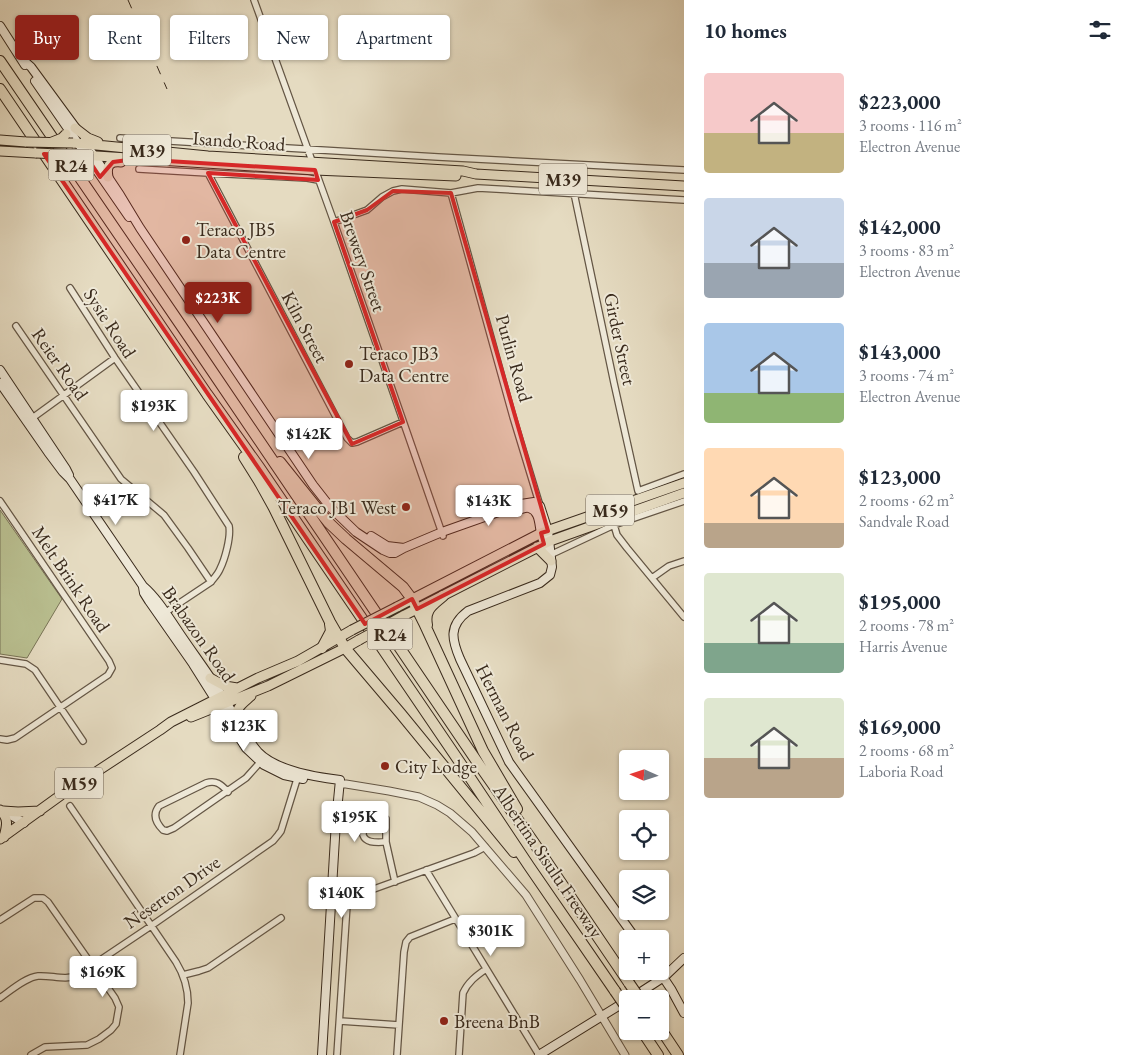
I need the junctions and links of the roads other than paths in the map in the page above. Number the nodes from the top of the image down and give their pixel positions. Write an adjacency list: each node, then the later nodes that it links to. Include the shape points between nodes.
1 (254, 0): 11 (street, Brewery Street)
2 (0, 26): 5 (main road, via 22,60 31,67)
3 (0, 61): 36 (highway, Albertina Sisulu Freeway / R24)
4 (0, 88): 33 (highway, Albertina Sisulu Freeway / R24)
5 (70, 130): 8 (main road, bridge); 9 (main road); 10 (main road)
6 (120, 138): 11 (street, Isando Road)
7 (0, 140): 8 (main road, Isando Road / M39, bridge)
8 (50, 143): 9 (main road, Isando Road / M39, bridge)
9 (79, 144): 10 (main road, Isando Road / M39); 13 (main road)
10 (112, 146): 15 (main road, Isando Road / M39)
11 (307, 149): 15 (street, Brewery Street); 17 (street, Isando Road)
12 (0, 151): 13 (main road, Isando Road / M39, bridge)
13 (87, 156): 14 (main road, Isando Road / M39); 19 (main road); 26 (main road, via 123,210)
14 (135, 159): 15 (main road, Isando Road / M39); 19 (main road, via 110,164)
15 (314, 166): 20 (street, Brewery Street); 21 (main road, Isando Road / M39, via 431,176 476,174)
16 (139, 169): 18 (street)
17 (684, 170)
18 (208, 173): 20 (street); 35 (street, Kiln Street, via 347,438 352,443 357,442)
19 (108, 177): 26 (main road)
20 (318, 180): 25 (street, Brewery Street)
21 (684, 186)
22 (451, 193): 23 (street, via 478,188); 25 (street, via 393,191 367,210); 42 (street, Purlin Road)
23 (574, 193): 24 (street); 37 (street, Girder Street, via 638,490)
24 (684, 200)
25 (334, 222): 35 (street, Brewery Street)
26 (140, 228): 45 (main road, via 331,508 356,532 386,552 395,553)
27 (70, 288): 29 (street, Sysie Road)
28 (16, 326): 32 (street, Reier Road)
29 (115, 358): 32 (street); 50 (street, Sysie Road, via 229,526 222,566)
30 (0, 370): 31 (main road, Brabazon Road)
31 (3, 381): 34 (main road, Brabazon Road)
32 (63, 396): 34 (street); 50 (street, Reier Road, via 120,479 164,515)
33 (222, 416): 56 (highway, via 277,515); 84 (highway, Albertina Sisulu Freeway / R24)
34 (30, 420): 54 (main road, Brabazon Road, via 59,468 70,479)
35 (403, 422): 45 (street, Brewery Street)
36 (250, 428): 52 (highway, via 328,522); 81 (highway, Albertina Sisulu Freeway / R24)
37 (684, 474)
38 (684, 483): 44 (main road, M59)
39 (684, 492): 46 (main road, M59)
40 (0, 501): 66 (street, Melt Brink Road, via 112,668 108,675)
41 (684, 501): 43 (street)
42 (540, 506): 44 (main road, Purlin Road); 45 (main road, via 526,502)
43 (614, 525): 47 (street); 49 (street, via 617,535)
44 (544, 532): 45 (main road, via 536,513 528,508); 46 (main road, Herman Road); 52 (main road, M59)
45 (443, 534)
46 (544, 544): 47 (main road); 47 (main road, Herman Road); 51 (main road, M59)
47 (550, 556): 91 (main road, Herman Road, via 551,573 543,581 464,614 453,631 454,642 509,762)
48 (684, 561): 49 (street, via 669,566)
49 (652, 578): 55 (street)
50 (211, 582): 54 (street, Sysie Road)
51 (443, 596): 53 (main road, M59); 57 (highway, via 427,612)
52 (412, 599): 53 (highway); 58 (main road, M59, bridge)
53 (417, 609): 57 (highway); 60 (main road, M59, bridge)
54 (163, 614): 62 (main road, Brabazon Road); 65 (main road, Brabazon Road, via 193,664)
55 (684, 617)
56 (330, 622): 58 (highway); 59 (highway, via 331,631)
57 (430, 637): 81 (highway, via 483,751 524,820)
58 (339, 638): 59 (main road, M59); 60 (highway)
59 (322, 648): 63 (main road, M59)
60 (345, 648): 64 (main road, M59); 84 (highway, via 501,838)
61 (0, 660): 66 (street, via 32,667)
62 (210, 678): 63 (main road); 65 (main road, Brabazon Road)
63 (236, 688): 65 (main road, M59)
64 (254, 692): 65 (main road, M59); 67 (main road, via 238,708)
65 (221, 701): 67 (main road); 70 (main road, via 246,748); 76 (main road, M59, via 160,730)
66 (60, 708): 68 (street, via 15,738); 69 (street)
67 (236, 720): 70 (main road)
68 (0, 739)
69 (83, 741)
70 (262, 760): 71 (main road); 73 (street)
71 (298, 776): 72 (main road); 90 (street, Neserton Drive, via 282,829 275,838)
72 (342, 783): 83 (street, via 419,797 437,805 463,824); 112 (main road, via 336,821)
73 (228, 792): 73 (street, via 218,783 206,782 159,806 156,820 163,830 172,830)
74 (70, 806): 90 (street)
75 (1, 810): 76 (main road); 79 (main road); 80 (main road, via 6,822)
76 (40, 811): 79 (main road, M59)
77 (364, 811): 82 (street, via 364,838)
78 (386, 819): 82 (street)
79 (24, 823): 80 (main road, M59)
80 (2, 838)
81 (532, 840): 99 (highway, Albertina Sisulu Freeway / R24, bridge)
82 (386, 842): 86 (street)
83 (485, 847): 85 (street); 105 (street, via 526,895)
84 (529, 866): 101 (highway, Albertina Sisulu Freeway / R24, bridge)
85 (426, 870): 86 (street); 88 (street)
86 (395, 882): 106 (street, via 347,902)
87 (281, 918): 96 (street, via 208,968)
88 (455, 919): 94 (street); 107 (street, via 406,942)
89 (0, 920): 93 (street, via 34,898 46,899)
90 (151, 926): 93 (street, Neserton Drive); 96 (street)
91 (630, 930)
92 (684, 958): 95 (main road)
93 (93, 966): 102 (street, Neserton Drive, via 71,978 30,978); 110 (street, via 117,1002 114,1028 90,1044 50,1046)
94 (486, 969): 115 (street, via 473,979 463,994); 116 (street)
95 (669, 969)
96 (183, 975): 111 (street, via 188,1003)
97 (654, 980): 100 (main road)
98 (665, 980): 104 (main road)
99 (634, 990)
100 (642, 990)
101 (619, 997)
102 (0, 998)
103 (619, 1006): 105 (main road)
104 (684, 1013)
105 (602, 1017): 116 (main road); 117 (street)
106 (340, 1021): 107 (street); 113 (street)
107 (399, 1025): 114 (street)
108 (648, 1040): 118 (highway)
109 (668, 1040): 119 (highway)
110 (31, 1055)
111 (180, 1055)
112 (322, 1055)
113 (337, 1055)
114 (397, 1055)
115 (459, 1055)
116 (539, 1055)
117 (625, 1055)
118 (658, 1055)
119 (678, 1055)

